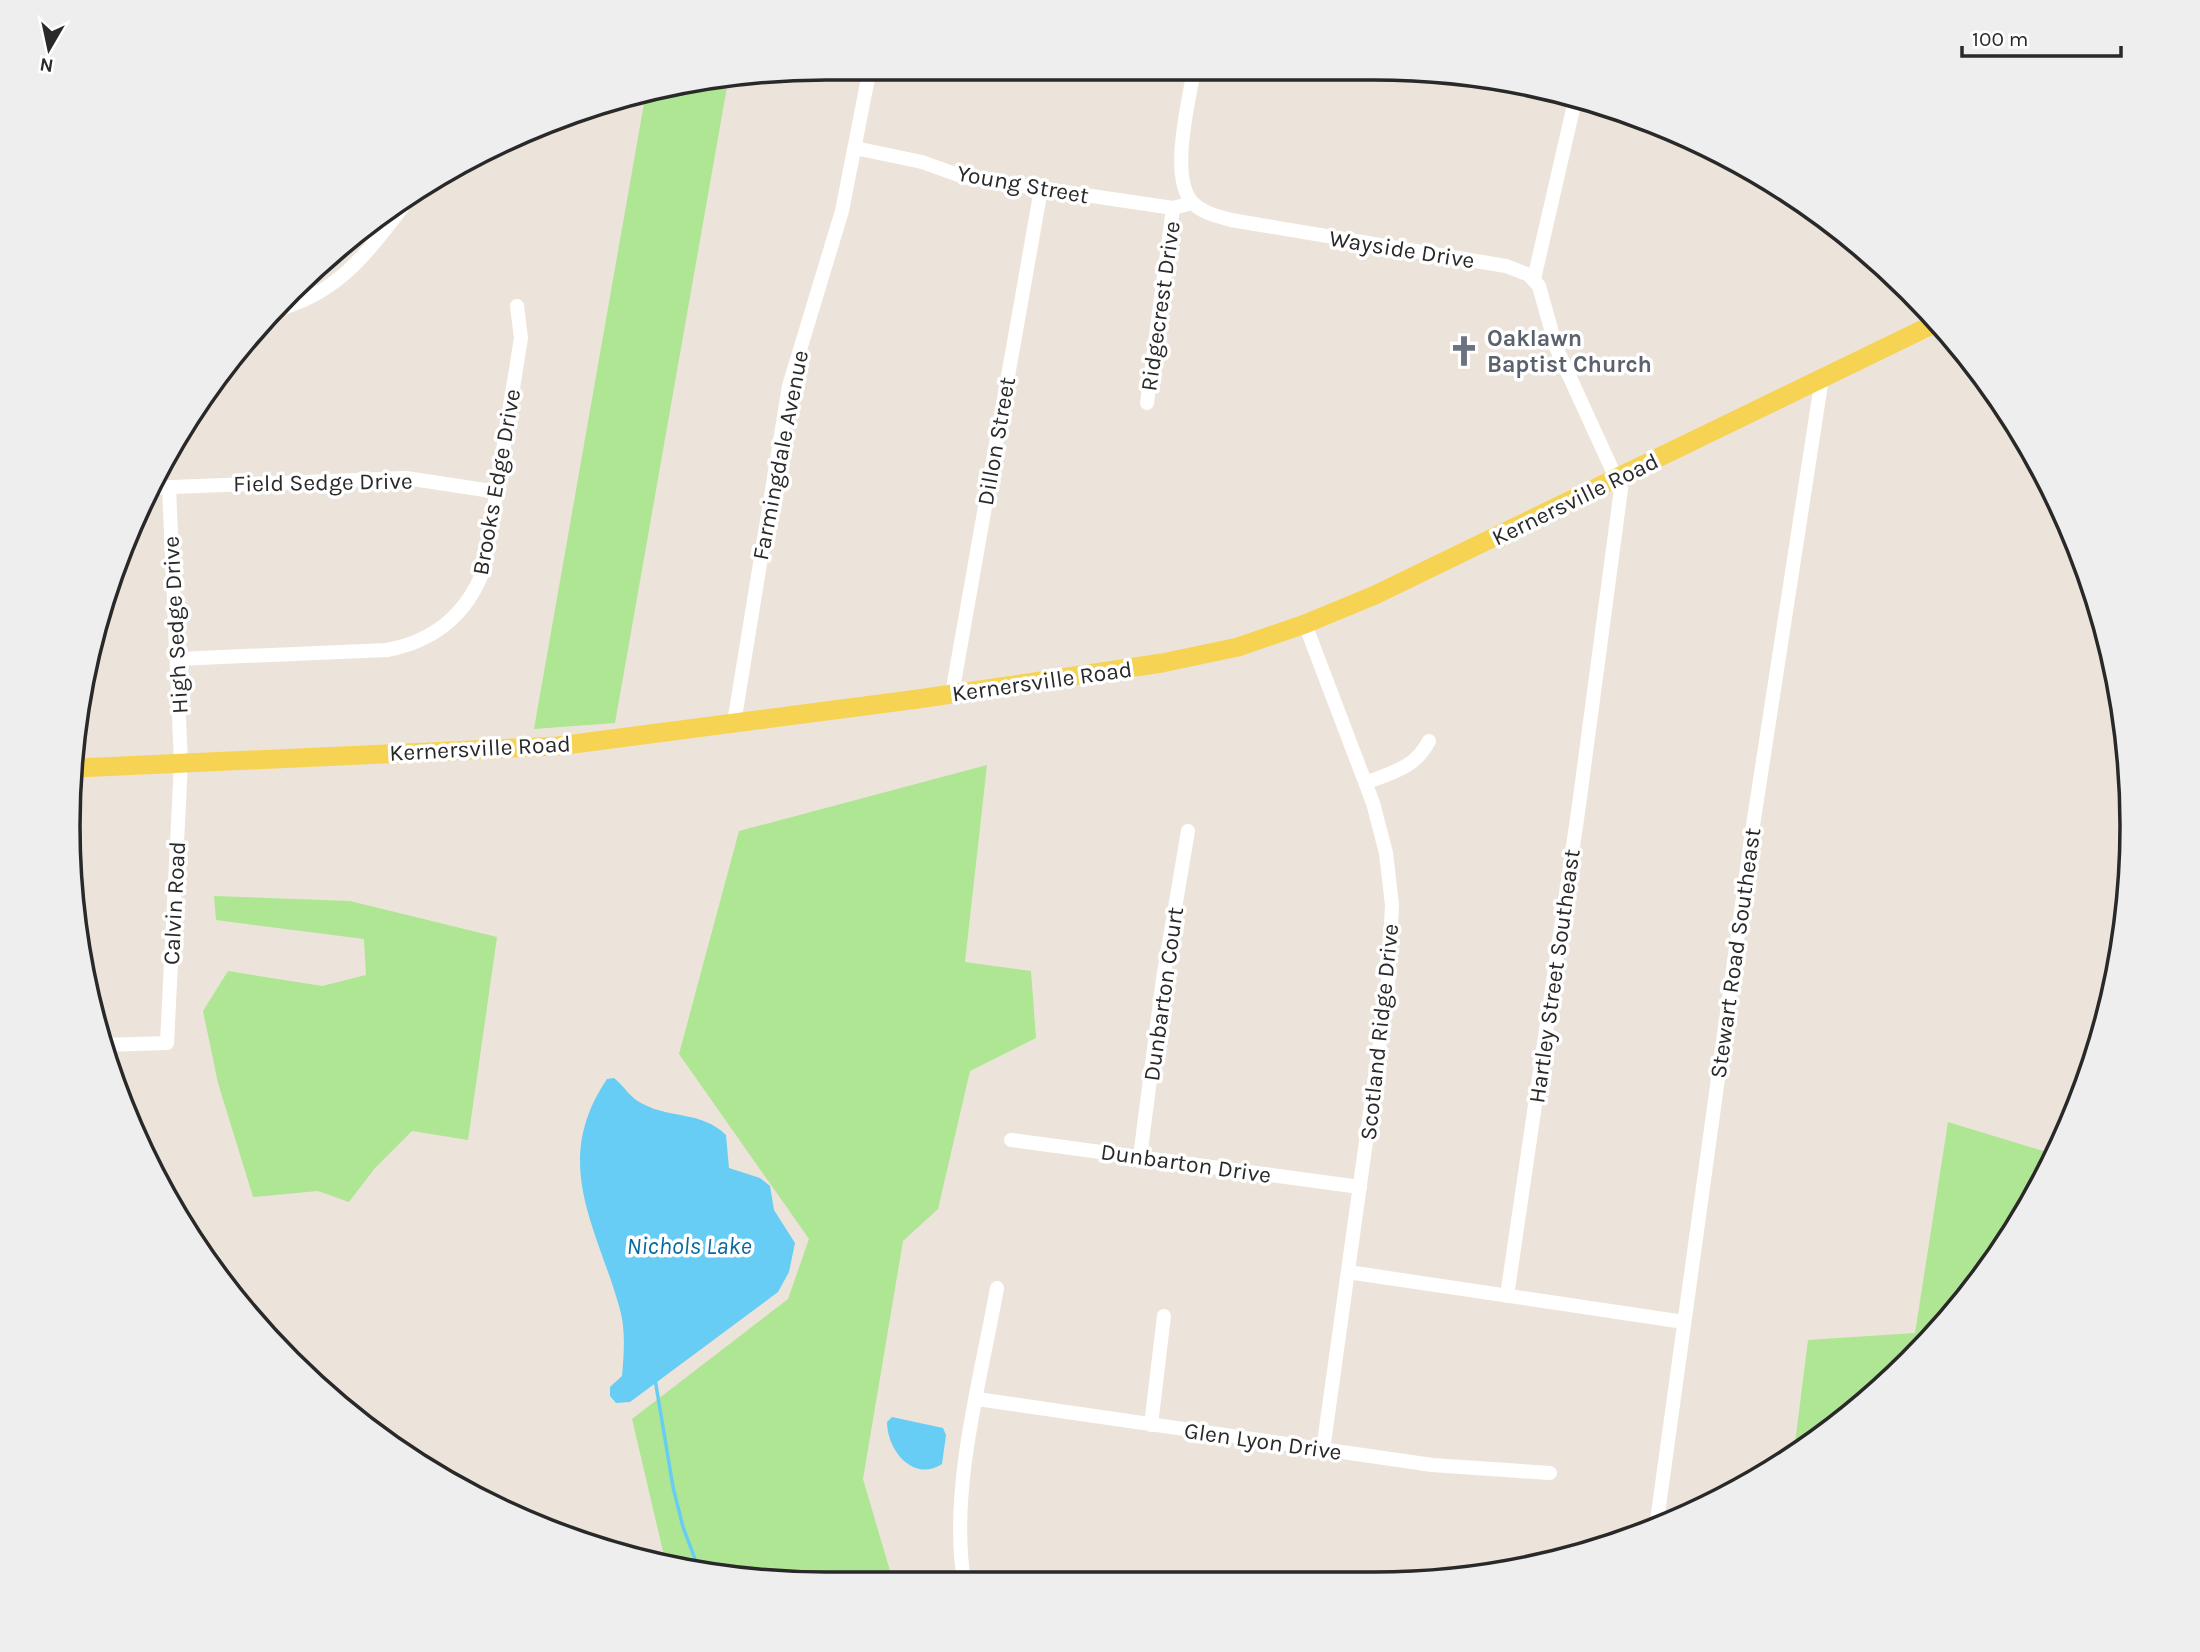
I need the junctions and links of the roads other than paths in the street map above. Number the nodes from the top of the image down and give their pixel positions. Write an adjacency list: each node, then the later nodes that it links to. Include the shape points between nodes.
1 (868, 80): 4 (street, Farmingdale Avenue)
2 (1193, 80): 6 (street, via 1182,164 1185,192)
3 (1573, 108): 9 (street)
4 (855, 148): 5 (street, Young Street, via 922,162 964,177); 22 (street, Farmingdale Avenue, via 842,211 789,386)
5 (1041, 189): 7 (street, Young Street); 21 (street, Dillon Street)
6 (1192, 203): 7 (street, Young Street); 9 (street, Wayside Drive, via 1231,220 1506,266)
7 (1173, 208): 14 (street, Ridgecrest Drive)
8 (392, 221): 10 (street, via 339,281)
9 (1534, 279): 15 (street, via 1556,347)
10 (295, 304)
11 (517, 306): 18 (street, Brooks Edge Drive, via 521,338)
12 (1927, 327): 13 (main road, Kernersville Road)
13 (1822, 378): 15 (main road, Kernersville Road); 36 (street, Stewart Road Southeast, via 1752,832)
14 (1147, 403)
15 (1617, 479): 19 (main road, Kernersville Road); 34 (street, Hartley Street Southeast, via 1621,488 1579,805)
16 (162, 487): 17 (street, Field Sedge Drive)
17 (169, 487): 18 (street, Field Sedge Drive, via 406,478); 20 (street, High Sedge Drive)
18 (498, 492): 20 (street, Brooks Edge Drive, via 478,586 459,614 435,634 387,650)
19 (1305, 625): 21 (main road, Kernersville Road, via 1238,647 1162,663); 26 (street, Scotland Ridge Drive)
20 (177, 659): 24 (street, High Sedge Drive)
21 (952, 694): 22 (main road, Kernersville Road)
22 (734, 723): 24 (main road, Kernersville Road, via 558,746)
23 (1429, 741): 26 (street, via 1410,765)
24 (181, 762): 25 (main road, Kernersville Road); 28 (street, Calvin Road, via 167,1043)
25 (83, 768)
26 (1366, 783): 31 (street, Scotland Ridge Drive, via 1386,853 1393,932)
27 (1188, 831): 30 (street, Dunbarton Court)
28 (114, 1045)
29 (1011, 1140): 30 (street, Dunbarton Drive)
30 (1140, 1157): 31 (street, Dunbarton Drive)
31 (1360, 1187): 32 (street, Scotland Ridge Drive)
32 (1348, 1272): 34 (street); 39 (street, Scotland Ridge Drive)
33 (997, 1288): 37 (street)
34 (1507, 1296): 36 (street)
35 (1164, 1316): 38 (street)
36 (1684, 1322): 41 (street, Stewart Road Southeast)
37 (977, 1399): 38 (street, Glen Lyon Drive); 42 (street, via 961,1494)
38 (1151, 1425): 39 (street, Glen Lyon Drive)
39 (1323, 1450): 40 (street, Glen Lyon Drive, via 1443,1466)
40 (1550, 1473)
41 (1659, 1515)
42 (963, 1572)

